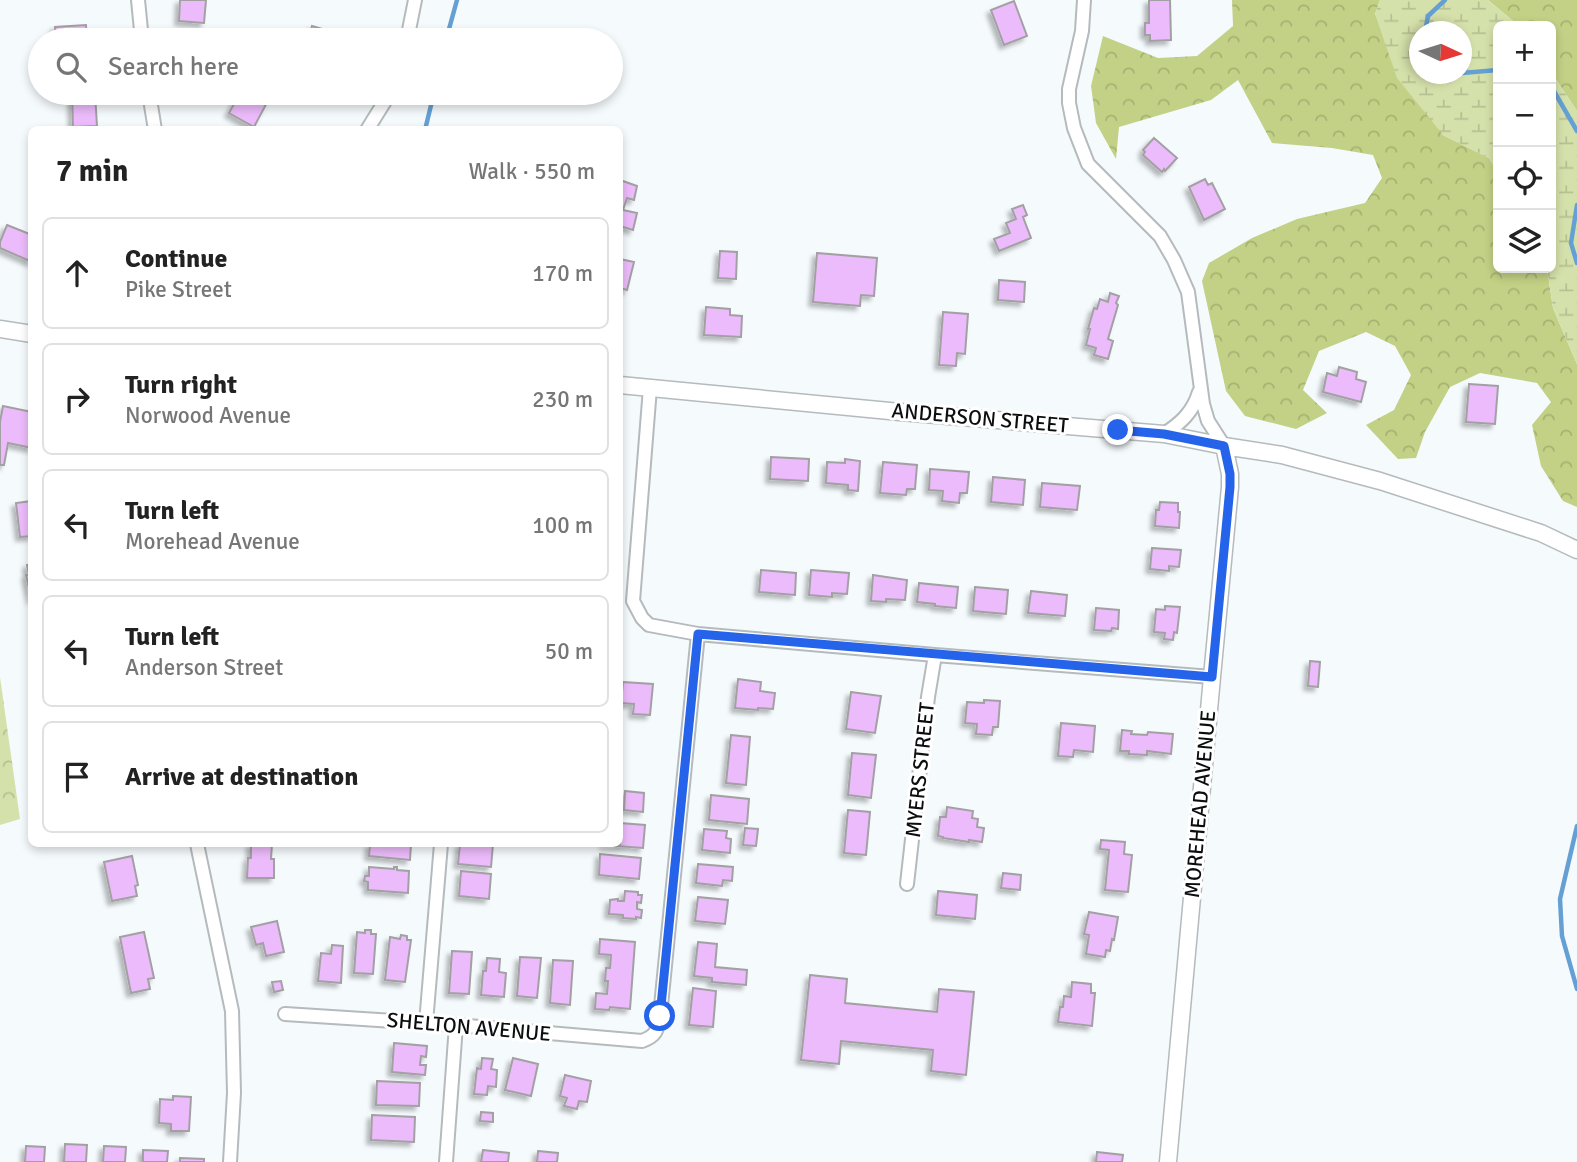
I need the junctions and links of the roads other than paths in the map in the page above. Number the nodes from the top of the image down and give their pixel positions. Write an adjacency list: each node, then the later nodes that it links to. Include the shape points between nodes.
1 (138, 0): 4 (street)
2 (415, 0): 5 (street)
3 (1084, 0): 14 (street, via 1069,89 1074,128 1088,164 1160,236 1174,260 1188,292)
4 (141, 28)
5 (409, 28)
6 (151, 105): 8 (street)
7 (383, 105): 9 (street)
8 (154, 126)
9 (370, 126)
10 (0, 329): 11 (street)
11 (28, 333)
12 (623, 385): 13 (street, ANDERSON STREET)
13 (650, 388): 15 (street, ANDERSON STREET); 18 (street, via 632,601 649,625)
14 (1200, 388): 15 (street, via 1190,413); 16 (street, via 1208,421)
15 (1164, 434): 16 (street, ANDERSON STREET)
16 (1224, 446): 17 (street, ANDERSON STREET, via 1282,455 1380,481 1541,533); 20 (street, MOREHEAD AVENUE, via 1230,487)
17 (1577, 550)
18 (698, 634): 19 (street); 26 (street, SHELTON AVENUE, via 660,1016 653,1037 642,1041)
19 (935, 655): 20 (street); 23 (street, MYERS STREET)
20 (1212, 677): 29 (street, MOREHEAD AVENUE)
21 (198, 847): 27 (street, via 232,1011)
22 (441, 847): 25 (street)
23 (908, 884)
24 (285, 1014): 25 (street, SHELTON AVENUE)
25 (426, 1023): 26 (street, SHELTON AVENUE)
26 (456, 1025): 28 (street)
27 (230, 1162)
28 (446, 1162)
29 (1168, 1162)

